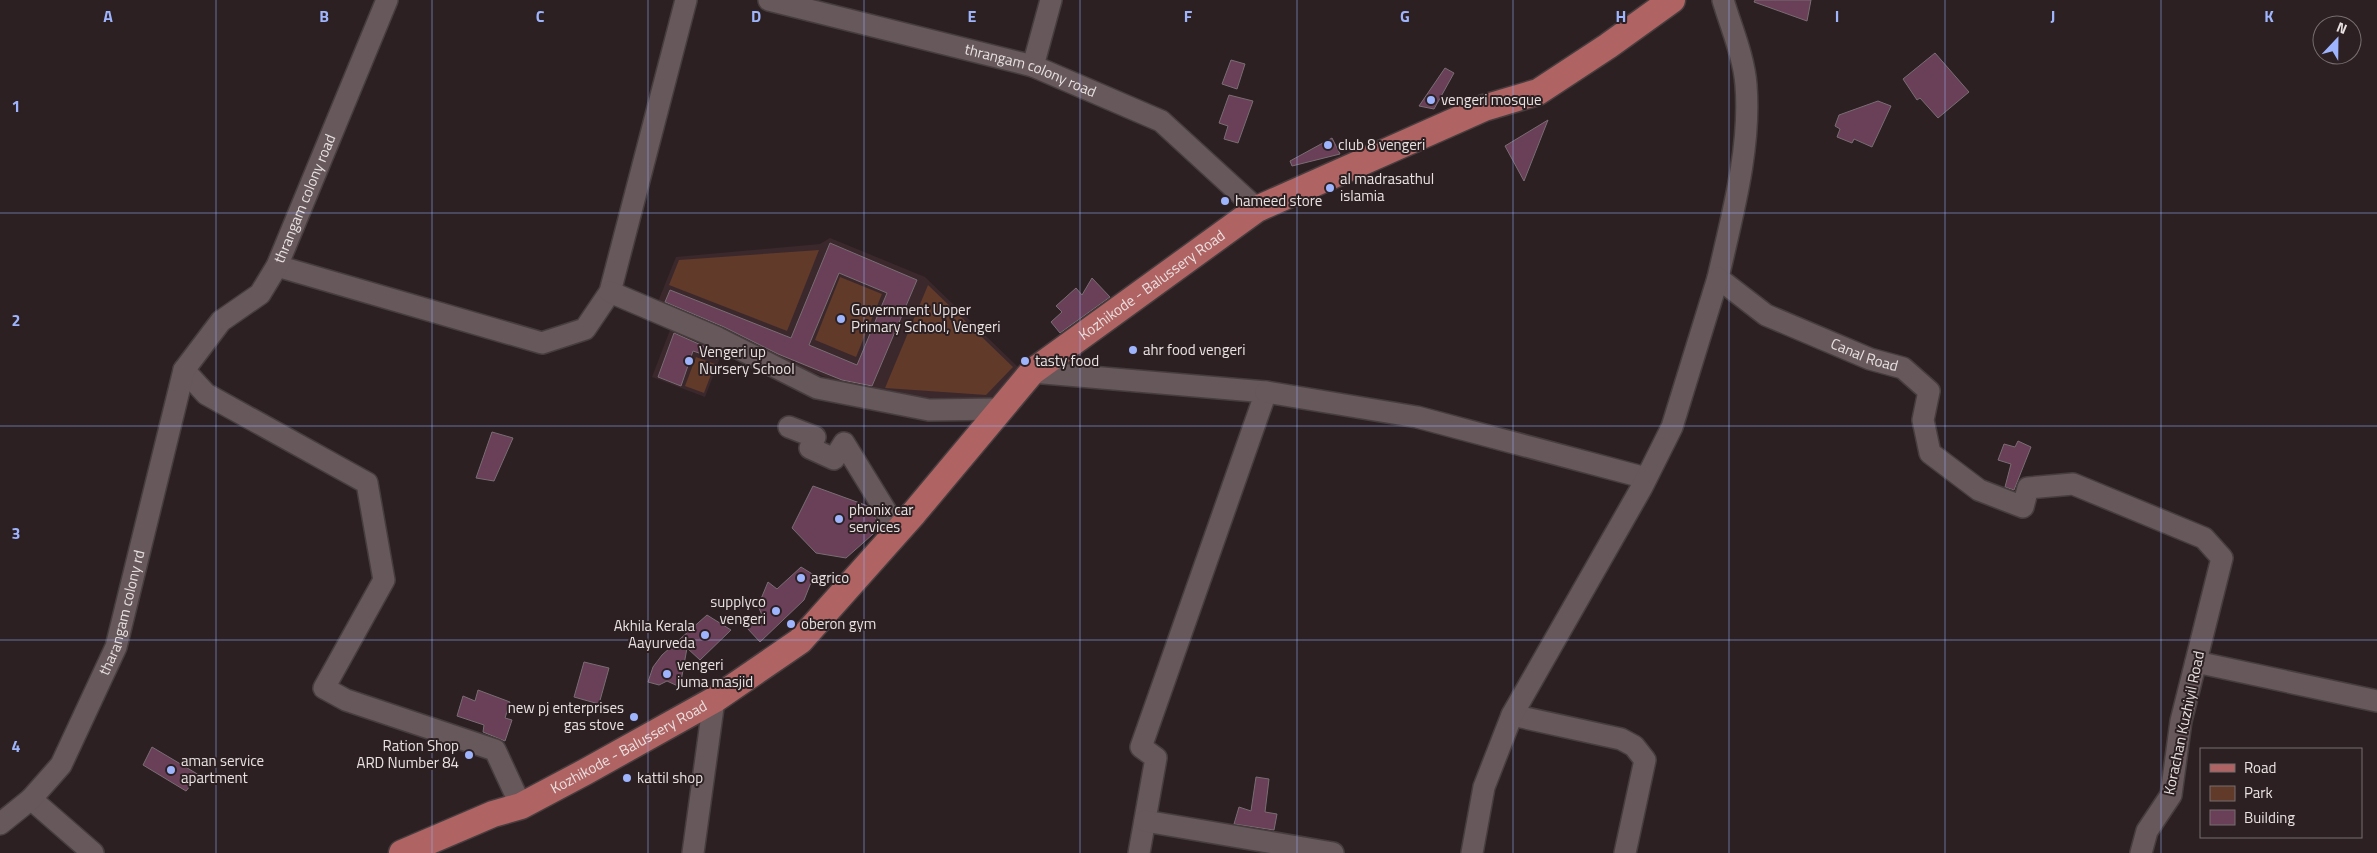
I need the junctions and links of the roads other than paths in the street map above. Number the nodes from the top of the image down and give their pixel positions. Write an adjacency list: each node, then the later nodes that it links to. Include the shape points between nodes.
1 (387, 0): 9 (street, thrangam colony road)
2 (686, 0): 11 (street)
3 (769, 0): 7 (street, thrangam colony road)
4 (1051, 0): 7 (street)
5 (1672, 0): 8 (main road, Kozhikode - Balussery Road, via 1538,92 1484,108)
6 (1723, 0): 10 (street, via 1746,84 1746,118 1737,194)
7 (1032, 66): 8 (street, thrangam colony road, via 1161,121)
8 (1257, 209): 13 (main road, Kozhikode - Balussery Road)
9 (277, 266): 11 (street, via 542,343 585,329); 12 (street, thrangam colony road, via 260,294 221,321)
10 (1718, 278): 17 (street, via 1672,426); 19 (street, Canal Road, via 1766,315 1870,359 1903,368 1929,391 1923,420 1930,453 1979,490 2023,507 2028,488 2073,484 2204,538)
11 (610, 292): 15 (street, via 718,338 817,388 929,410)
12 (184, 370): 24 (street, tharangam colony rd, via 116,647 61,765); 25 (street, via 206,394 367,483 384,580 324,688 346,700 495,750)
13 (1032, 372): 14 (street); 15 (main road, Kozhikode - Balussery Road)
14 (1266, 392): 17 (street, via 1417,417); 26 (street, via 1141,747 1156,758)
15 (1002, 409): 18 (main road, Kozhikode - Balussery Road)
16 (789, 428): 18 (street, via 815,437 810,448 834,459 844,443)
17 (1646, 478): 23 (street)
18 (898, 531): 21 (main road, Kozhikode - Balussery Road, via 800,641)
19 (2222, 558): 20 (street, Korachan Kuzhiyil Road)
20 (2196, 662): 22 (street); 35 (street, Korachan Kuzhiyil Road, via 2181,721 2171,795 2146,831)
21 (714, 700): 25 (main road, Kozhikode - Balussery Road); 30 (street)
22 (2377, 701)
23 (1512, 715): 33 (street, via 1484,788); 34 (street, via 1621,739 1634,746 1645,760)
24 (31, 799): 27 (street, tharangam colony rd); 28 (street)
25 (521, 806): 29 (main road, Kozhikode - Balussery Road, via 493,814)
26 (1145, 821): 31 (street); 32 (street)
27 (0, 824)
28 (94, 853)
29 (402, 853)
30 (693, 853)
31 (1139, 853)
32 (1333, 853)
33 (1472, 853)
34 (1625, 853)
35 (2141, 853)

